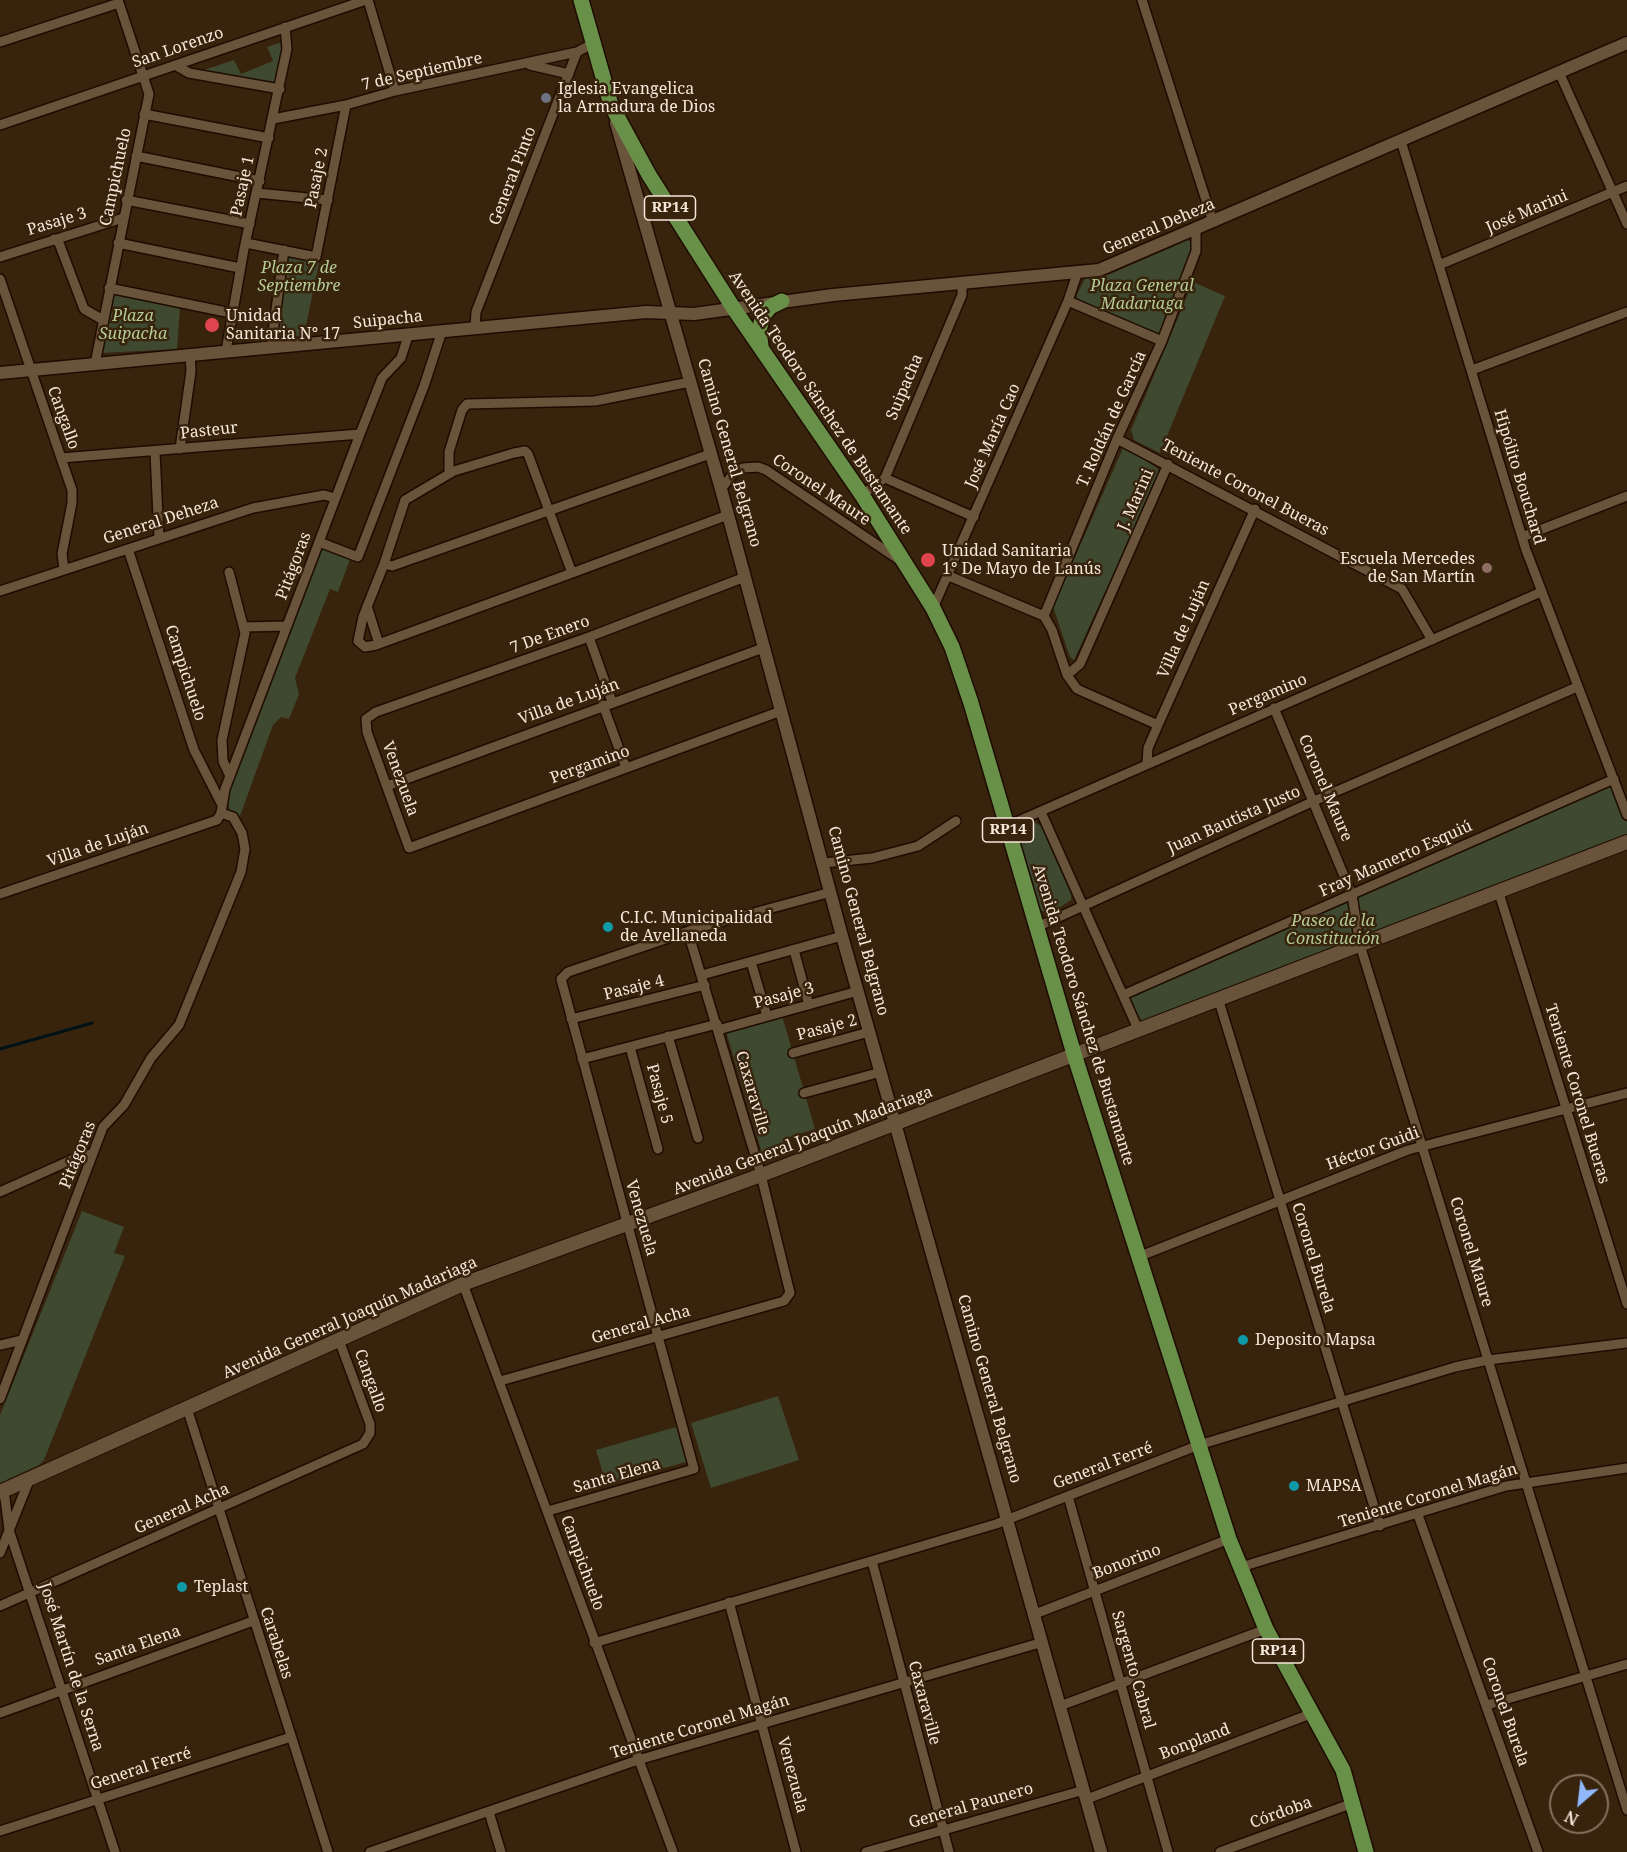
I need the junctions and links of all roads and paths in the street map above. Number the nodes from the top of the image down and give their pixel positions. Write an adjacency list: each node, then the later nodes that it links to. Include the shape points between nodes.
1 (367, 0): 5 (street, San Lorenzo); 16 (street)
2 (582, 0): 8 (main road, Camino General Belgrano / RP14)
3 (1142, 0): 32 (street)
4 (118, 1): 6 (street); 14 (street, Campichuelo)
5 (285, 27): 11 (street, San Lorenzo); 15 (street, Pasaje 1, via 287,49)
6 (0, 42)
7 (1627, 43): 12 (street, General Deheza)
8 (592, 44): 9 (street); 18 (main road, Camino General Belgrano / RP14)
9 (577, 52): 10 (street, 7 de Septiembre); 13 (street, General Pinto)
10 (525, 64): 13 (street); 16 (street, 7 de Septiembre)
11 (175, 65): 14 (street, San Lorenzo); 15 (street, via 189,73)
12 (1559, 72): 23 (street, General Deheza); 27 (street)
13 (568, 74): 54 (street, General Pinto, via 476,312)
14 (144, 75): 19 (street, Campichuelo, via 149,94); 21 (street, San Lorenzo)
15 (280, 90): 20 (street, Pasaje 1)
16 (395, 90): 17 (street, 7 de Septiembre)
17 (346, 105): 20 (street, 7 de Septiembre); 30 (street, Pasaje 2)
18 (610, 105): 49 (main road, Avenida Teodoro Sánchez de Bustamante / RP14, via 649,175); 52 (street, Camino General Belgrano)
19 (144, 114): 22 (street); 24 (street, Campichuelo)
20 (273, 119): 22 (street, Pasaje 1)
21 (0, 125)
22 (269, 138): 25 (street, Pasaje 1)
23 (1401, 141): 32 (street, General Deheza); 41 (street, Hipólito Bouchard)
24 (136, 156): 25 (street); 29 (street, Campichuelo)
25 (260, 181): 28 (street, Pasaje 1)
26 (1627, 186): 27 (street, José Marini)
27 (1613, 192): 34 (street); 41 (street, José Marini)
28 (257, 193): 30 (street); 33 (street, Pasaje 1)
29 (126, 200): 31 (street, Campichuelo); 33 (street)
30 (328, 200): 39 (street, Pasaje 2, via 316,257)
31 (123, 218): 36 (street, Pasaje 3); 37 (street, Campichuelo)
32 (1213, 222): 35 (street, General Deheza)
33 (250, 224): 38 (street, Pasaje 1)
34 (1627, 224)
35 (1196, 230): 43 (street, General Deheza, via 1107,268); 57 (street, T. Roldán de García, via 1196,251)
36 (54, 239): 40 (street, Pasaje 3); 53 (street, via 84,309)
37 (118, 243): 42 (street); 46 (street, Campichuelo)
38 (246, 243): 39 (street); 42 (street, Pasaje 1)
39 (284, 250): 59 (street)
40 (0, 257)
41 (1439, 265): 64 (street, Hipólito Bouchard)
42 (240, 268): 51 (street, Pasaje 1)
43 (1077, 274): 45 (street, General Deheza); 48 (street, José María Cao)
44 (0, 279): 63 (street, Cangallo)
45 (962, 283): 47 (street, General Deheza); 75 (street, Suipacha, via 962,295)
46 (109, 288): 51 (street); 53 (street, Campichuelo)
47 (782, 301): 49 (street, General Deheza); 58 (main road, via 770,307 764,316 759,330)
48 (1068, 302): 57 (street); 83 (street, José María Cao)
49 (734, 309): 52 (street, General Deheza); 58 (main road, Avenida Teodoro Sánchez de Bustamante / RP14)
50 (1627, 312): 64 (street)
51 (231, 313): 60 (street, Pasaje 1)
52 (671, 314): 54 (street, Suipacha, via 646,312); 66 (street, Camino General Belgrano)
53 (103, 320): 62 (street, Campichuelo)
54 (475, 327): 55 (street, Suipacha)
55 (442, 331): 56 (street, Suipacha); 86 (street, via 358,557)
56 (408, 336): 59 (street, Suipacha); 67 (street, Pitágoras, via 400,358 382,378)
57 (1162, 341): 68 (street, T. Roldán de García)
58 (761, 346): 77 (main road, Avenida Teodoro Sánchez de Bustamante / RP14)
59 (271, 347): 60 (street, Suipacha)
60 (226, 351): 61 (street, Suipacha)
61 (190, 355): 62 (street, Suipacha); 69 (street)
62 (95, 364): 63 (street, Suipacha)
63 (29, 369): 65 (street, Suipacha); 72 (street, Cangallo)
64 (1472, 370): 84 (street, Hipólito Bouchard)
65 (0, 373)
66 (690, 382): 71 (street, Camino General Belgrano); 74 (street, via 595,402 467,404 449,452)
67 (360, 434): 69 (street, Pasteur); 79 (street, Pitágoras)
68 (1118, 439): 73 (street, Teniente Coronel Bueras); 99 (street, T. Roldán de García)
69 (180, 449): 70 (street, Pasteur)
70 (155, 452): 72 (street, Pasteur); 85 (street)
71 (710, 454): 76 (street, Camino General Belgrano); 81 (street)
72 (61, 458): 90 (street, Cangallo, via 72,496 62,554)
73 (1168, 464): 80 (street, Teniente Coronel Bueras); 106 (street, J. Marini, via 1080,664)
74 (449, 474): 81 (street, via 525,451 532,460); 88 (street, via 410,496 403,505)
75 (885, 478): 77 (street); 83 (street)
76 (721, 489): 82 (street, Camino General Belgrano); 89 (street, Coronel Maure, via 743,468 766,470)
77 (862, 495): 89 (main road, Avenida Teodoro Sánchez de Bustamante / RP14)
78 (1627, 496): 84 (street)
79 (335, 498): 85 (street, General Deheza, via 324,495 253,508); 86 (street, Pitágoras)
80 (1255, 509): 103 (street, Teniente Coronel Bueras, via 1402,589); 112 (street, Villa de Luján)
81 (549, 510): 88 (street, via 392,567); 92 (street)
82 (728, 515): 92 (street); 94 (street, Camino General Belgrano)
83 (974, 517): 93 (street, José María Cao)
84 (1522, 537): 96 (street, Hipólito Bouchard)
85 (159, 538): 87 (street, General Deheza)
86 (319, 542): 100 (street, Pitágoras)
87 (128, 549): 90 (street, General Deheza); 119 (street, Campichuelo, via 195,750)
88 (384, 564): 97 (street)
89 (906, 564): 98 (main road, Avenida Teodoro Sánchez de Bustamante / RP14)
90 (64, 569): 95 (street, General Deheza)
91 (228, 573): 101 (street)
92 (572, 573): 104 (street)
93 (949, 576): 98 (street, José María Cao); 99 (street)
94 (745, 577): 102 (street, 7 De Enero); 105 (street, Camino General Belgrano)
95 (0, 591)
96 (1540, 592): 103 (street, Pergamino); 107 (street, Hipólito Bouchard)
97 (367, 606): 104 (street); 104 (street, via 358,641 365,647)
98 (933, 608): 123 (main road, Avenida Teodoro Sánchez de Bustamante / RP14, via 961,668)
99 (1044, 616): 106 (street)
100 (287, 626): 101 (street); 115 (street, Pitágoras)
101 (244, 627): 115 (street, via 222,740)
102 (589, 637): 108 (street); 111 (street, 7 De Enero, via 376,712)
103 (1432, 640): 109 (street, Pergamino)
104 (379, 644)
105 (763, 648): 108 (street, Villa de Luján); 110 (street, Camino General Belgrano)
106 (1067, 675): 112 (street, via 1082,693)
107 (1577, 687): 116 (street, Hipólito Bouchard); 118 (street, Juan Bautista Justo)
108 (607, 703): 114 (street); 117 (street, Villa de Luján)
109 (1275, 708): 113 (street, Pergamino); 118 (street, Coronel Maure)
110 (781, 711): 114 (street, Pergamino); 126 (street, Camino General Belgrano)
111 (366, 719): 117 (street, Venezuela)
112 (1158, 725): 113 (street, Villa de Luján, via 1148,748)
113 (1147, 763): 120 (street, Pergamino)
114 (626, 768): 125 (street, Pergamino)
115 (230, 776): 119 (street, Pitágoras)
116 (1614, 779): 121 (street, Hipólito Bouchard); 130 (street, Fray Mamerto Esquiú)
117 (387, 786): 125 (street, Venezuela)
118 (1314, 801): 130 (street, Coronel Maure); 131 (street, Juan Bautista Justo)
119 (221, 808): 129 (street, Villa de Luján, via 217,820); 162 (street, Pitágoras, via 233,817 242,833 241,873 179,1025 151,1058 124,1105 108,1121)
120 (1041, 813): 123 (street, Pergamino); 131 (street)
121 (1627, 815)
122 (956, 822): 126 (street, via 918,846 872,858)
123 (1007, 826): 132 (main road, Avenida Teodoro Sánchez de Bustamante / RP14)
124 (1627, 842): 128 (main road, Avenida General Joaquín Madariaga)
125 (409, 848)
126 (824, 863): 127 (street, Camino General Belgrano)
127 (831, 892): 133 (street); 134 (street, Camino General Belgrano)
128 (1499, 893): 135 (main road, Avenida General Joaquín Madariaga); 157 (street, Teniente Coronel Bueras)
129 (0, 894)
130 (1352, 896): 135 (street, Coronel Maure); 141 (street, Fray Mamerto Esquiú)
131 (1081, 905): 132 (street, Juan Bautista Justo); 141 (street)
132 (1037, 927): 152 (main road, Avenida Teodoro Sánchez de Bustamante / RP14)
133 (688, 932): 138 (street, Caxaraville); 145 (street, Venezuela, via 564,975 561,984)
134 (842, 936): 136 (street); 140 (street, Camino General Belgrano)
135 (1360, 945): 142 (main road, Avenida General Joaquín Madariaga); 160 (street, Coronel Maure)
136 (794, 950): 137 (street); 143 (street)
137 (750, 962): 138 (street); 144 (street)
138 (702, 975): 139 (street, Caxaraville)
139 (705, 985): 145 (street, Pasaje 4); 146 (street, Caxaraville)
140 (858, 991): 143 (street, Pasaje 3); 148 (street, Camino General Belgrano)
141 (1123, 995): 147 (street)
142 (1218, 998): 147 (main road, Avenida General Joaquín Madariaga); 165 (street, Coronel Burela)
143 (809, 1005): 144 (street, Pasaje 3)
144 (767, 1016): 146 (street, Pasaje 3)
145 (571, 1019): 153 (street, Venezuela)
146 (717, 1027): 149 (street, Pasaje 3); 163 (street, Caxaraville)
147 (1138, 1029): 152 (main road, Avenida General Joaquín Madariaga)
148 (869, 1032): 151 (street, Pasaje 2); 154 (street, Camino General Belgrano)
149 (668, 1036): 150 (street, Pasaje 3); 159 (street)
150 (630, 1047): 153 (street, Pasaje 3); 161 (street, Pasaje 5)
151 (792, 1053)
152 (1074, 1054): 158 (main road, Avenida General Joaquín Madariaga); 167 (main road, Avenida Teodoro Sánchez de Bustamante / RP14)
153 (582, 1059): 166 (street, Venezuela)
154 (881, 1072): 155 (street); 158 (street, Camino General Belgrano)
155 (804, 1093)
156 (1627, 1094): 157 (street, Héctor Guidi)
157 (1565, 1109): 160 (street, Héctor Guidi); 170 (street, Teniente Coronel Bueras)
158 (896, 1124): 163 (main road, Avenida General Joaquín Madariaga); 192 (street, Camino General Belgrano)
159 (698, 1138)
160 (1422, 1146): 165 (street, Héctor Guidi); 176 (street, Coronel Maure)
161 (658, 1149)
162 (92, 1154): 164 (street); 172 (street, Pitágoras)
163 (761, 1175): 166 (main road, Avenida General Joaquín Madariaga); 169 (street, Caxaraville, via 790,1287)
164 (0, 1192)
165 (1280, 1201): 167 (street, Héctor Guidi); 179 (street, Coronel Burela)
166 (627, 1224): 168 (main road, Avenida General Joaquín Madariaga); 171 (street, Venezuela)
167 (1138, 1257): 182 (main road, Avenida Teodoro Sánchez de Bustamante / RP14)
168 (463, 1284): 173 (main road, Avenida General Joaquín Madariaga); 177 (street, Campichuelo)
169 (789, 1298): 171 (street, General Acha)
170 (1627, 1304)
171 (659, 1336): 177 (street, General Acha); 184 (street, Venezuela)
172 (22, 1340): 175 (street); 178 (street, Pitágoras)
173 (339, 1340): 180 (main road, Avenida General Joaquín Madariaga); 181 (street, Cangallo)
174 (1627, 1343): 176 (street, General Ferré)
175 (0, 1345)
176 (1488, 1360): 179 (street, General Ferré); 186 (street, Coronel Maure)
177 (500, 1381): 190 (street, Campichuelo)
178 (0, 1399)
179 (1340, 1402): 182 (street, General Ferré); 193 (street, Coronel Burela)
180 (187, 1408): 185 (main road, Avenida General Joaquín Madariaga); 189 (street, Carabelas)
181 (370, 1433): 189 (street, General Acha, via 363,1444)
182 (1199, 1445): 188 (street, General Ferré); 195 (main road, Avenida Teodoro Sánchez de Bustamante / RP14)
183 (1627, 1468): 186 (street, Teniente Coronel Magán)
184 (694, 1469): 190 (street, Santa Elena)
185 (30, 1478): 187 (main road, Avenida General Joaquín Madariaga); 194 (street)
186 (1524, 1482): 191 (street, Teniente Coronel Magán); 209 (street, Coronel Maure)
187 (2, 1491): 194 (street, José Martín de la Serna)
188 (1068, 1496): 192 (street, General Ferré); 199 (street, Sargento Cabral)
189 (218, 1509): 200 (street, General Acha); 204 (street, Carabelas)
190 (548, 1512): 207 (street, Campichuelo)
191 (1418, 1515): 193 (street, Teniente Coronel Magán); 213 (street, Coronel Burela)
192 (1008, 1519): 197 (street, General Ferré); 203 (street, Camino General Belgrano)
193 (1380, 1526): 198 (street, Teniente Coronel Magán)
194 (9, 1530): 196 (street); 200 (street, José Martín de la Serna)
195 (1229, 1539): 198 (main road, Avenida Teodoro Sánchez de Bustamante / RP14); 199 (street, Bonorino)
196 (0, 1553)
197 (872, 1561): 201 (street, General Ferré); 210 (street, Caxaraville)
198 (1241, 1568): 205 (main road, Avenida Teodoro Sánchez de Bustamante / RP14)
199 (1094, 1590): 203 (street, Bonorino); 211 (street, Sargento Cabral)
200 (31, 1593): 202 (street, General Acha); 212 (street, José Martín de la Serna)
201 (729, 1602): 207 (street, General Ferré); 217 (street, Venezuela)
202 (0, 1606)
203 (1035, 1614): 206 (street, Camino General Belgrano)
204 (253, 1621): 212 (street, Santa Elena); 218 (street, Carabelas)
205 (1266, 1629): 211 (street); 216 (main road, Avenida Teodoro Sánchez de Bustamante / RP14)
206 (1043, 1642): 210 (street, Teniente Coronel Magán); 214 (street, Camino General Belgrano)
207 (594, 1643): 219 (street, Campichuelo)
208 (1627, 1664): 209 (street)
209 (1585, 1675): 213 (street); 224 (street, Coronel Maure)
210 (903, 1683): 217 (street, Teniente Coronel Magán); 226 (street, Caxaraville)
211 (1121, 1683): 214 (street); 220 (street, Sargento Cabral)
212 (63, 1689): 215 (street, Santa Elena); 222 (street, José Martín de la Serna)
213 (1487, 1705): 240 (street, Coronel Burela)
214 (1060, 1706): 221 (street, Camino General Belgrano)
215 (0, 1713)
216 (1313, 1713): 220 (street, Bonpland); 223 (main road, Avenida Teodoro Sánchez de Bustamante / RP14, via 1342,1770)
217 (763, 1724): 219 (street, Teniente Coronel Magán); 233 (street, Venezuela)
218 (291, 1737): 222 (street, General Ferré); 229 (street, Carabelas)
219 (638, 1760): 225 (street, Teniente Coronel Magán); 232 (street, Campichuelo)
220 (1148, 1776): 221 (street, Bonpland); 237 (street, Sargento Cabral)
221 (1085, 1794): 226 (street, General Paunero); 236 (street, Camino General Belgrano)
222 (98, 1799): 227 (street, General Ferré); 228 (street, José Martín de la Serna)
223 (1353, 1803): 238 (street, Córdoba); 239 (main road, Avenida Teodoro Sánchez de Bustamante / RP14)
224 (1627, 1810)
225 (489, 1812): 230 (street, Teniente Coronel Magán); 231 (street)
226 (943, 1829): 234 (street, General Paunero); 235 (street, Caxaraville)
227 (0, 1831)
228 (114, 1852)
229 (328, 1852)
230 (370, 1852)
231 (501, 1852)
232 (673, 1852)
233 (796, 1852)
234 (866, 1852)
235 (950, 1852)
236 (1101, 1852)
237 (1168, 1852)
238 (1220, 1852)
239 (1366, 1852)
240 (1538, 1852)

